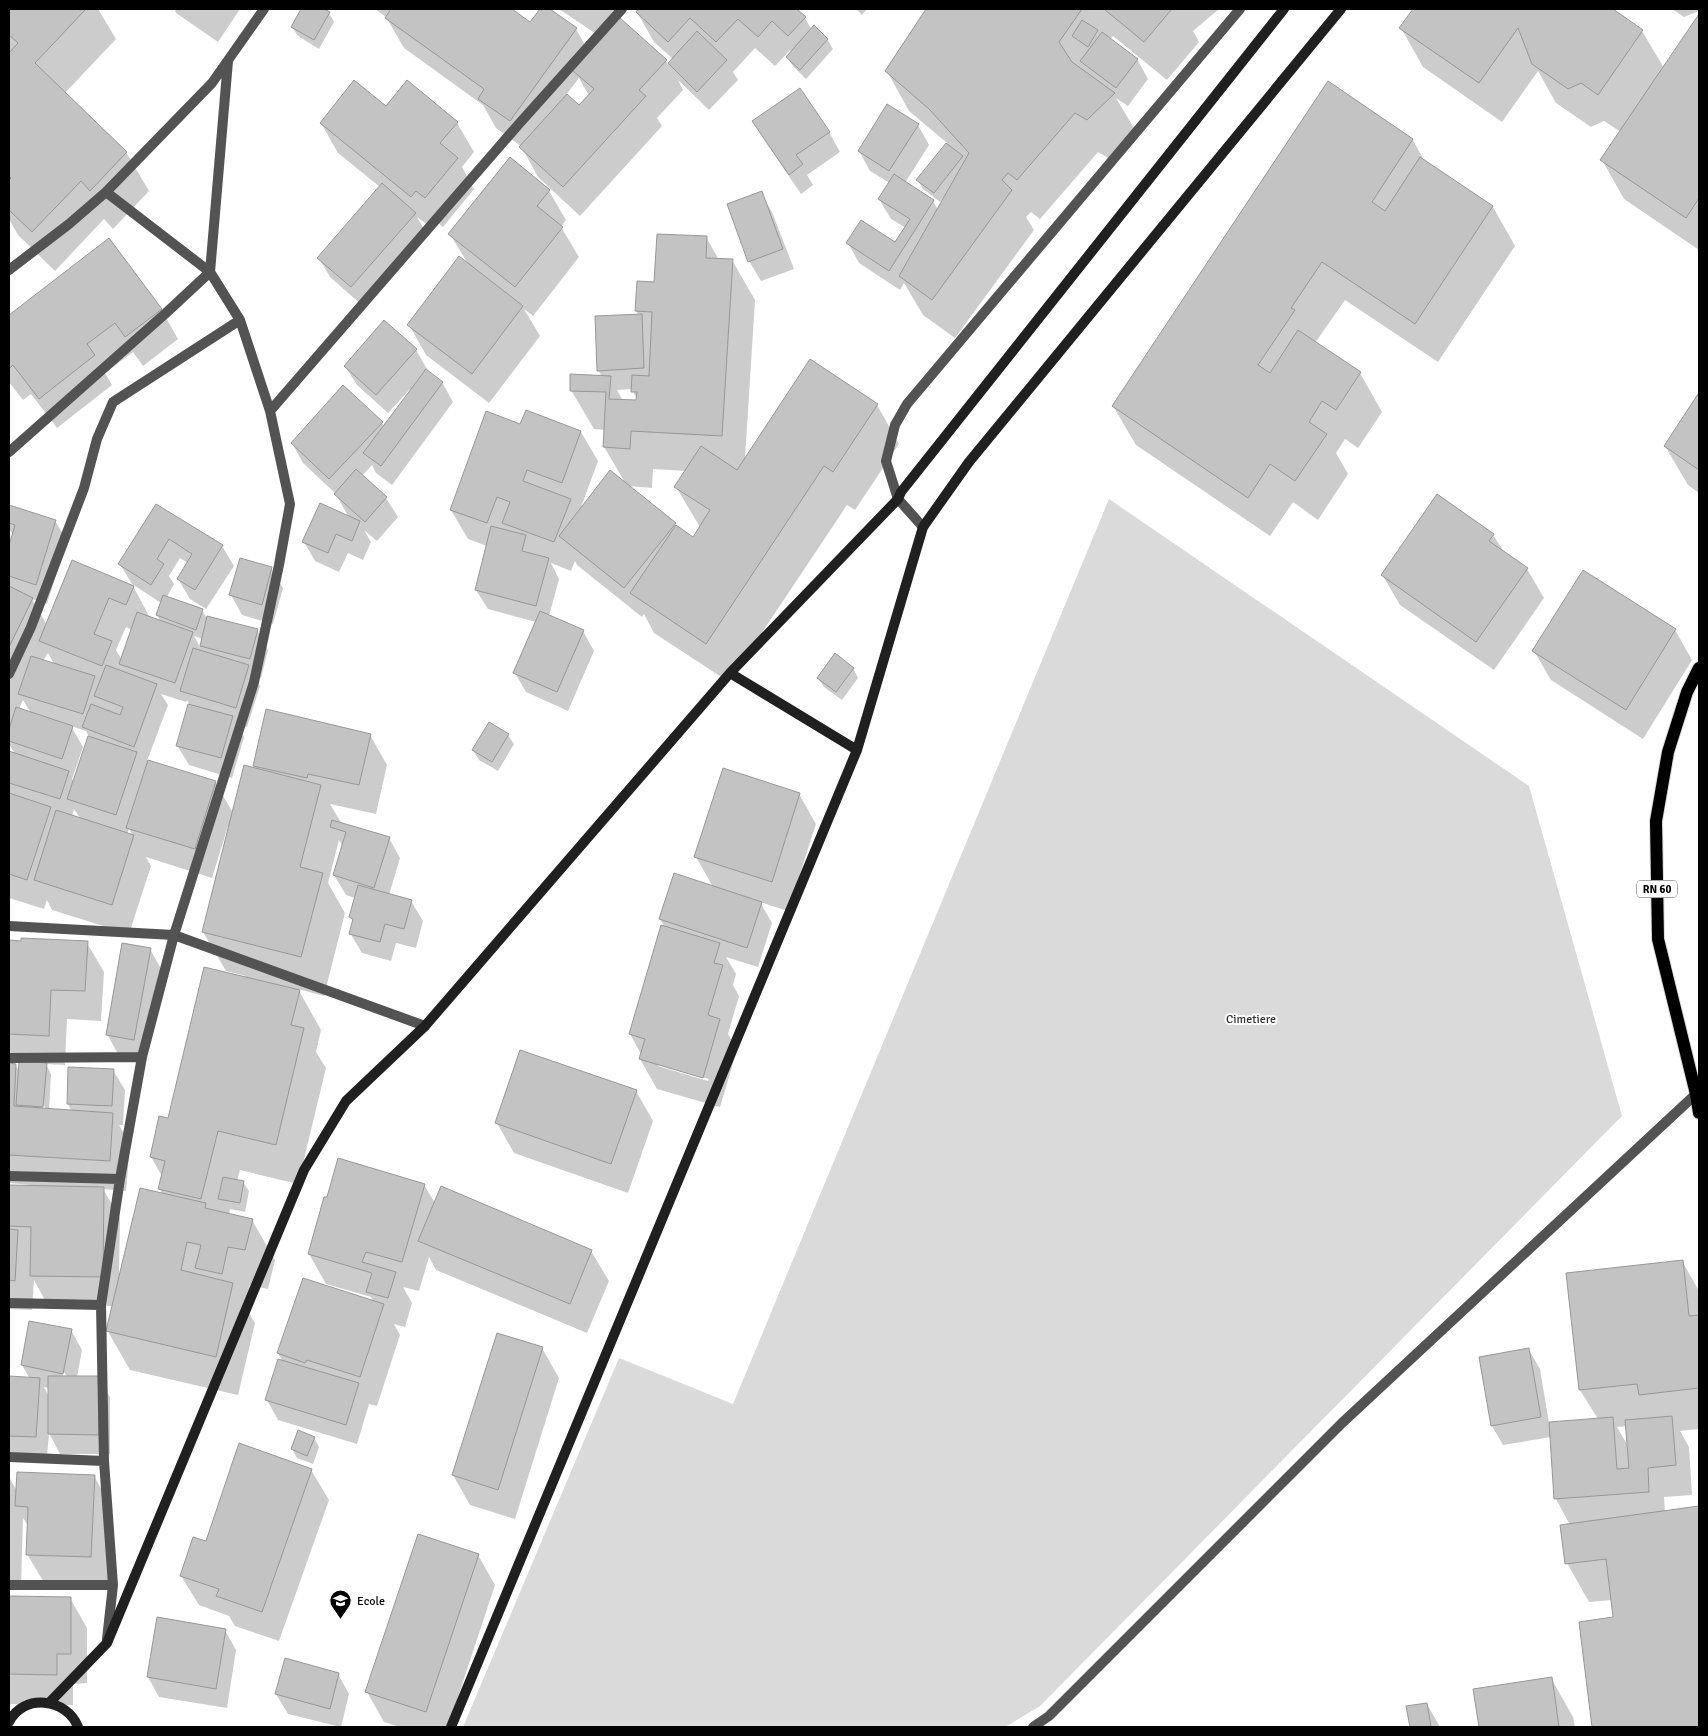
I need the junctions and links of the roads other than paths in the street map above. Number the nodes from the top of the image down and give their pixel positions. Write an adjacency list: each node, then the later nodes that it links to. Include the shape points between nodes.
1 (264, 9): 6 (street)
2 (622, 9): 11 (street)
3 (1240, 9): 13 (street, via 907,404 895,425 886,462)
4 (1284, 9): 13 (main road)
5 (1341, 9): 14 (main road, via 969,462)
6 (228, 61): 7 (street, via 212,84); 9 (street)
7 (106, 192): 8 (street); 9 (street)
8 (9, 270)
9 (210, 272): 10 (street); 12 (street)
10 (240, 320): 11 (street); 17 (street, via 113,402 31,627)
11 (270, 411): 20 (street, via 290,504 279,565 254,682)
12 (9, 452)
13 (898, 499): 14 (street); 16 (main road)
14 (923, 527): 18 (main road)
15 (1699, 668): 24 (main road, RN 60, via 1687,692 1668,752 1656,821 1658,939)
16 (730, 673): 18 (main road); 21 (main road)
17 (9, 674)
18 (857, 750): 38 (main road)
19 (9, 926): 20 (street)
20 (174, 935): 21 (street); 22 (street)
21 (425, 1026): 34 (main road, via 346,1101 304,1170)
22 (142, 1057): 23 (street); 27 (street)
23 (9, 1058)
24 (1696, 1094): 25 (main road, RN 60); 39 (street, via 1342,1423 1049,1716)
25 (1699, 1113)
26 (9, 1176): 27 (street)
27 (120, 1179): 29 (street)
28 (9, 1303): 29 (street)
29 (101, 1305): 31 (street)
30 (9, 1458): 31 (street)
31 (104, 1462): 33 (street)
32 (9, 1585): 33 (street)
33 (113, 1585): 34 (street)
34 (107, 1643): 35 (main road)
35 (49, 1702): 36 (main road, via 35,1702 22,1707); 37 (main road, via 69,1713)
36 (9, 1722)
37 (81, 1726)
38 (451, 1727)
39 (1033, 1727)

